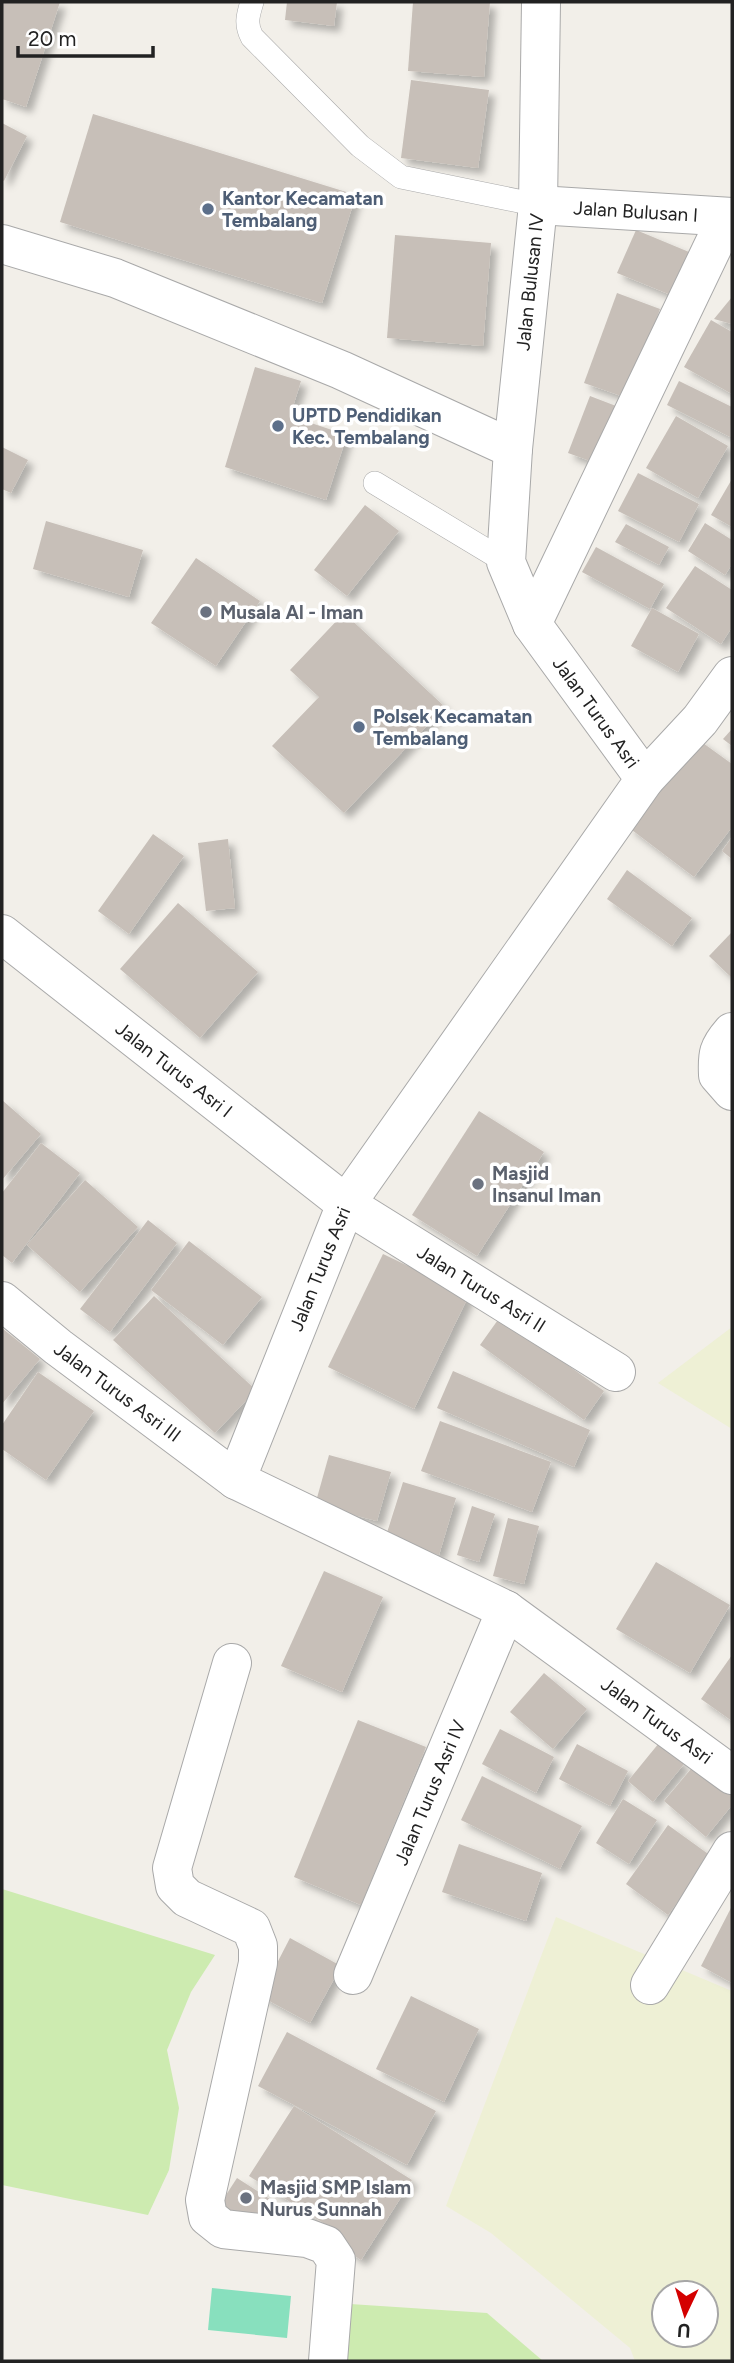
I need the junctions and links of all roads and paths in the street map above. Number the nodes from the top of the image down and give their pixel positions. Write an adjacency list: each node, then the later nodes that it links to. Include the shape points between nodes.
1 (252, 2): 3 (lane, via 247,17 252,37 360,146 401,177)
2 (541, 2): 3 (street, Jalan Bulusan IV)
3 (538, 205): 4 (street, Jalan Bulusan I); 6 (street, Jalan Bulusan IV)
4 (730, 217): 9 (street)
5 (2, 244): 6 (street, via 115,278 341,370)
6 (513, 449): 8 (street, Jalan Bulusan IV)
7 (375, 483): 8 (lane)
8 (506, 562): 9 (street, Jalan Turus Asri)
9 (532, 624): 11 (street, Jalan Turus Asri)
10 (732, 676): 11 (street, via 700,720)
11 (645, 779): 15 (street, Jalan Turus Asri)
12 (2, 934): 15 (street, Jalan Turus Asri I)
13 (732, 1032): 14 (street, via 720,1046 717,1060 718,1075)
14 (732, 1091)
15 (345, 1204): 17 (street, Jalan Turus Asri II); 18 (street, Jalan Turus Asri)
16 (2, 1301): 18 (street, Jalan Turus Asri III)
17 (616, 1372)
18 (236, 1480): 19 (street, Jalan Turus Asri)
19 (506, 1610): 21 (street, Jalan Turus Asri); 23 (street, Jalan Turus Asri IV)
20 (232, 1663): 25 (street, via 172,1868 174,1886 187,1898 251,1928 258,1947 205,2200 208,2217 223,2229 307,2238 326,2245 336,2260)
21 (732, 1775)
22 (732, 1851): 24 (street)
23 (353, 1975)
24 (650, 1985)
25 (328, 2361)

